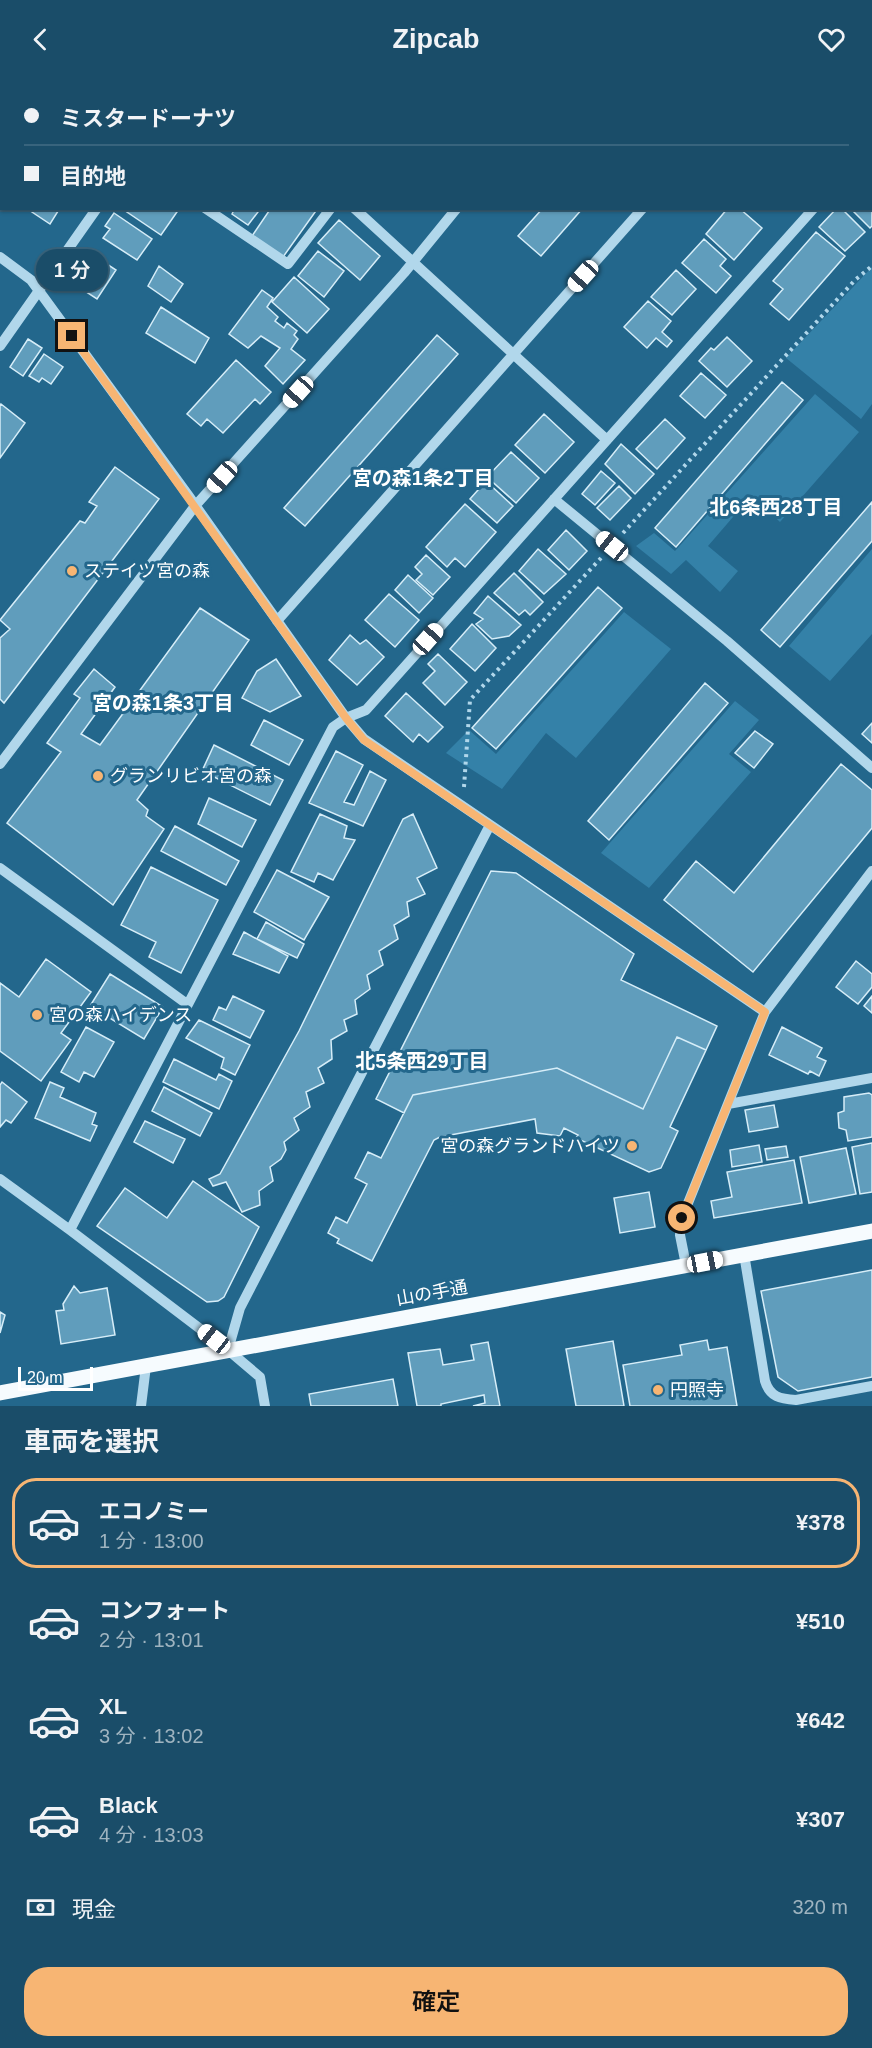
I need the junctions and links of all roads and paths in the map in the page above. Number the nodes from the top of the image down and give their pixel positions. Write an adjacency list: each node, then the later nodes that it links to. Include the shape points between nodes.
1 (96, 210): 11 (street)
2 (208, 210): 3 (street, via 288,264)
3 (329, 210)
4 (356, 210): 9 (street)
5 (455, 210): 9 (street)
6 (641, 210): 13 (street)
7 (812, 210): 14 (street)
8 (0, 256): 11 (street)
9 (413, 262): 13 (street); 16 (street)
10 (872, 266): 17 (path)
11 (40, 291): 12 (street); 16 (street)
12 (0, 346)
13 (513, 354): 14 (street); 19 (street)
14 (607, 440): 15 (street)
15 (554, 499): 20 (street, via 366,710); 22 (street, via 727,641)
16 (195, 506): 19 (street); 21 (street)
17 (620, 537)
18 (601, 558): 23 (path, via 470,700)
19 (277, 621): 20 (street)
20 (346, 718): 24 (street, via 364,740); 27 (street, via 333,727)
21 (0, 764)
22 (872, 768)
23 (464, 790)
24 (490, 825): 28 (street); 36 (street, via 240,1308)
25 (0, 868): 27 (street)
26 (872, 871): 28 (street)
27 (187, 1004): 32 (street)
28 (765, 1012): 30 (street)
29 (872, 1078): 30 (street)
30 (728, 1104): 35 (street, via 682,1218 680,1234)
31 (0, 1179): 32 (street)
32 (70, 1230): 36 (street)
33 (872, 1231): 34 (main road, 山の手通)
34 (744, 1254): 35 (main road, 山の手通); 38 (street, via 768,1390 784,1400 796,1400)
35 (686, 1265): 36 (main road, 山の手通)
36 (228, 1350): 37 (main road, 山の手通); 41 (street, via 260,1377)
37 (146, 1366): 39 (main road, 山の手通); 40 (street)
38 (872, 1386)
39 (0, 1393)
40 (141, 1406)
41 (265, 1406)

